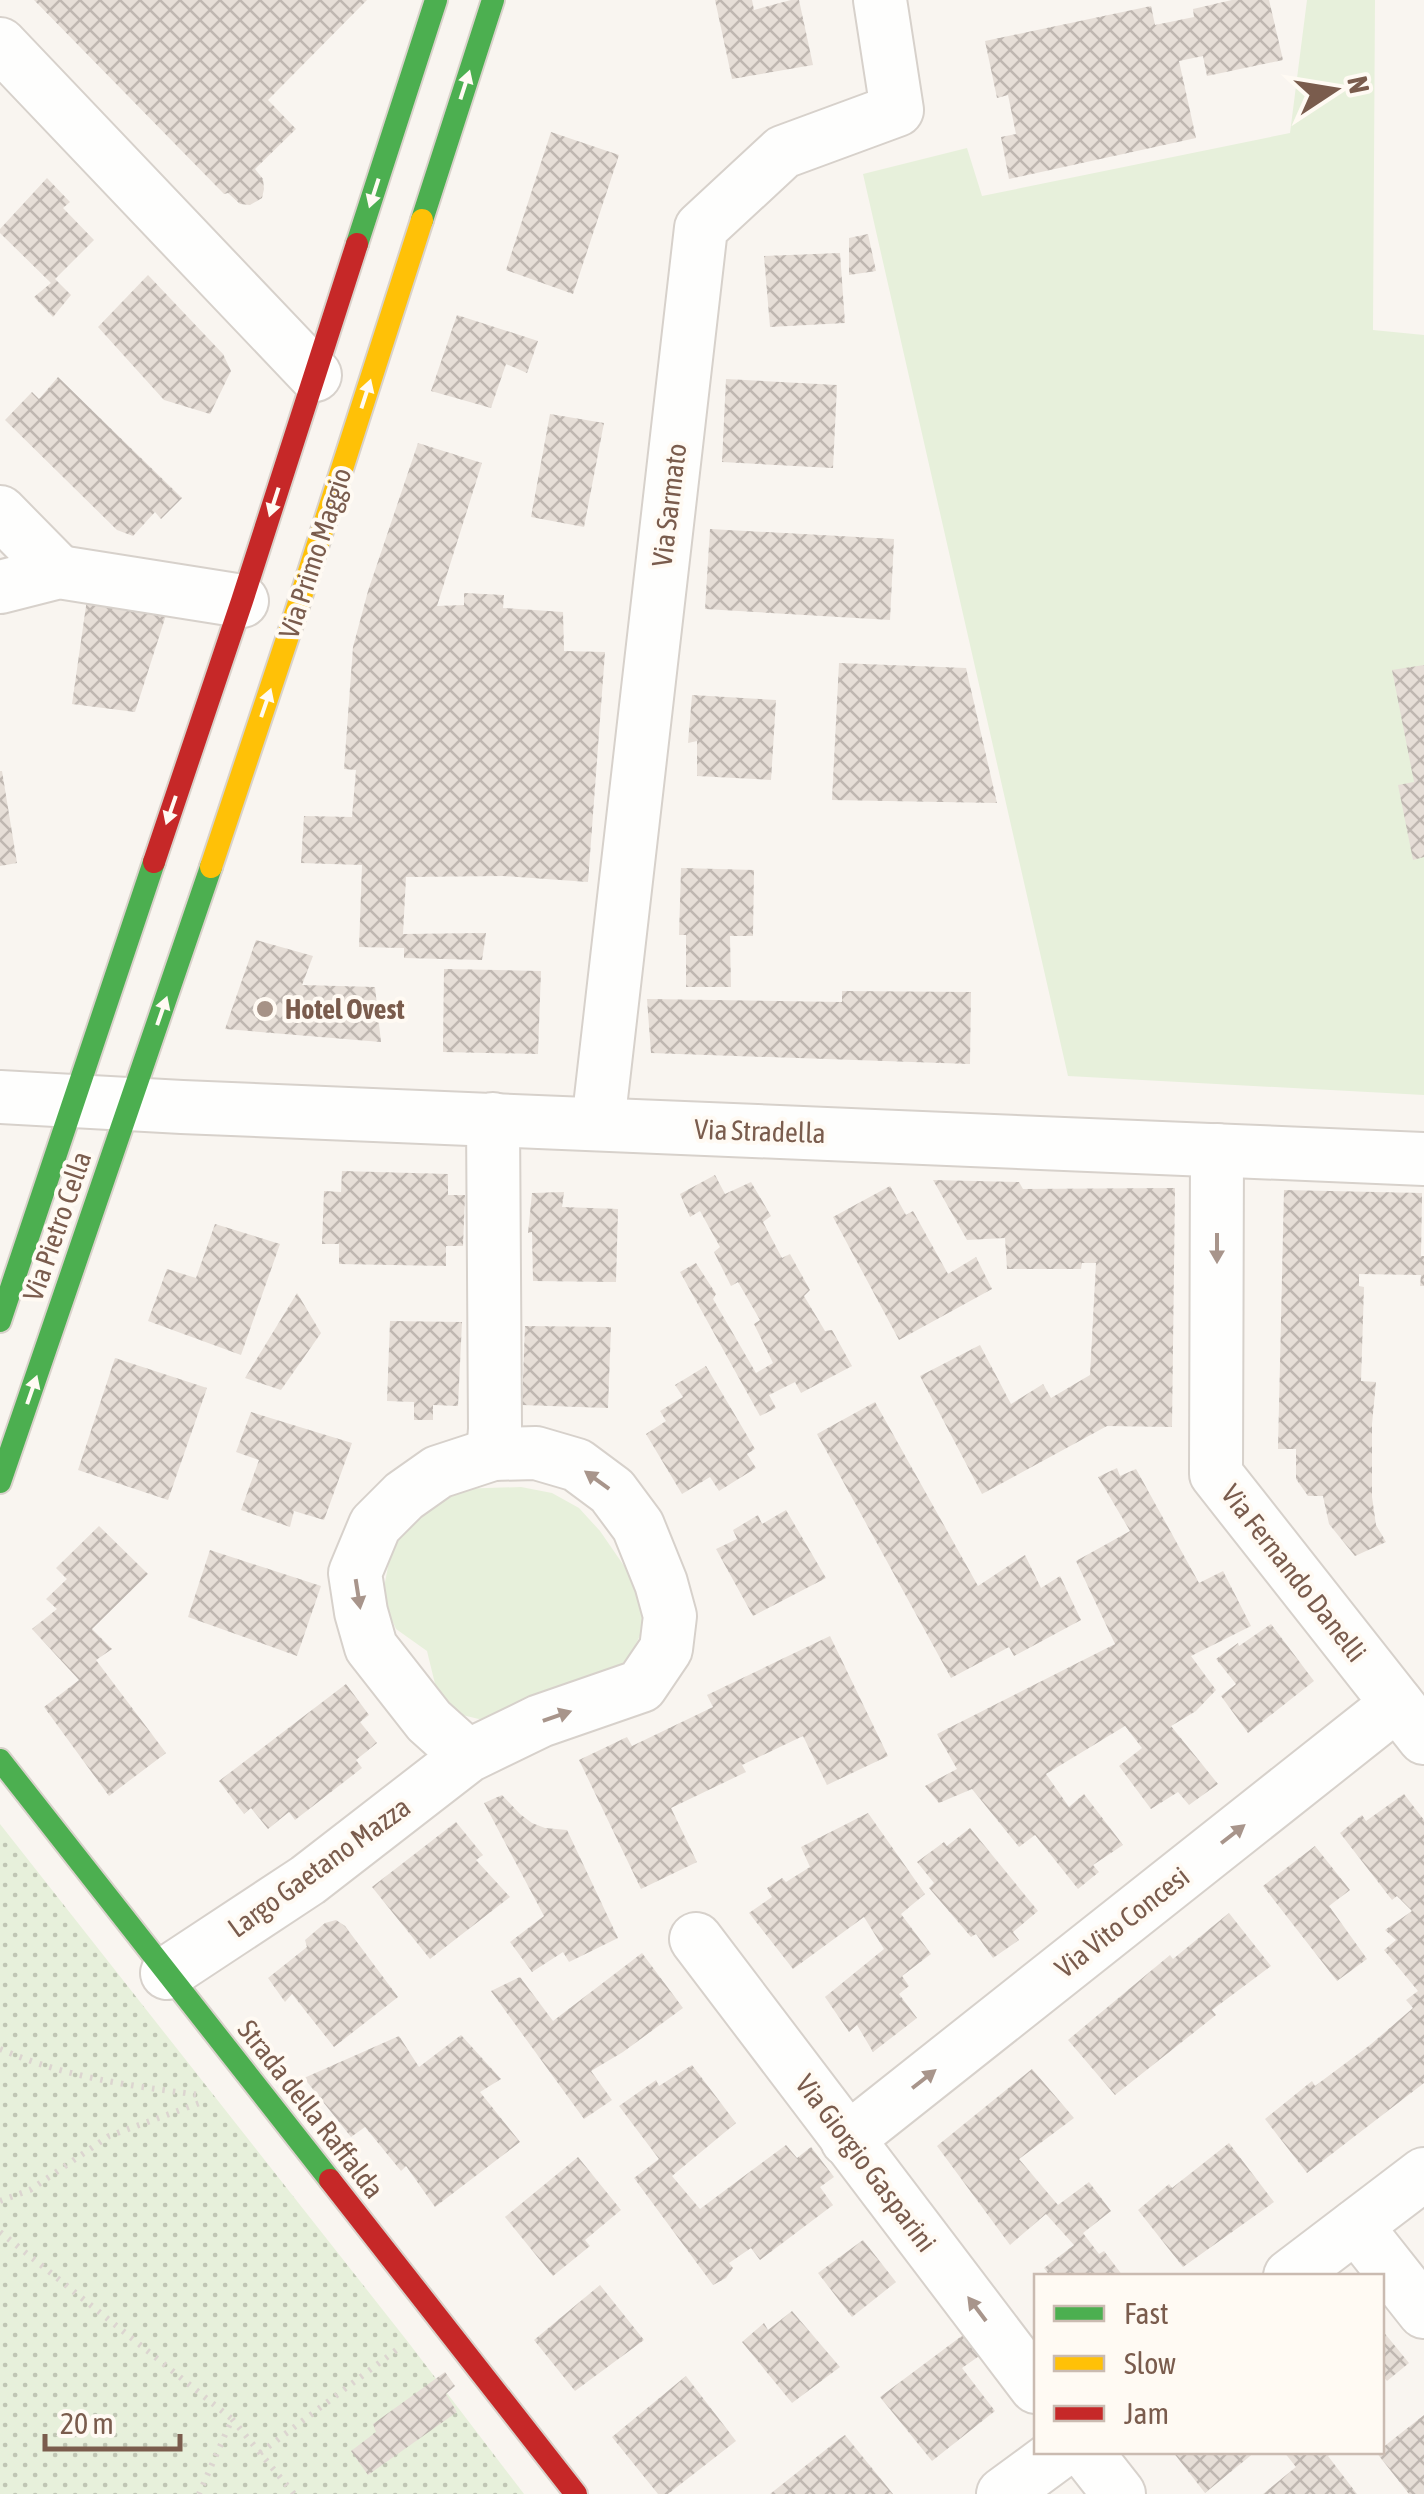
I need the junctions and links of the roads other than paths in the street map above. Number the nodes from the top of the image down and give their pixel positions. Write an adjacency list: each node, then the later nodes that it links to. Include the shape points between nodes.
1 (436, 0): 5 (main road, Via Primo Maggio, one-way to 5)
2 (492, 0): 11 (main road, Via Primo Maggio, one-way to 2, via 296,612)
3 (880, 0): 13 (street, Via Sarmato, via 897,110 783,152 701,228)
4 (0, 44): 5 (street)
5 (315, 375): 9 (main road, Via Primo Maggio, one-way to 9)
6 (0, 512): 7 (street)
7 (59, 572): 8 (street); 9 (street)
8 (0, 586)
9 (242, 601): 11 (main road, Via Primo Maggio, one-way to 11)
10 (0, 1097): 11 (street, Via Stradella)
11 (100, 1102): 12 (street, Via Stradella); 16 (main road, Via Pietro Cella); 18 (main road, Via Pietro Cella, one-way to 11)
12 (493, 1119): 13 (street, Via Stradella); 17 (street)
13 (598, 1124): 14 (street, Via Stradella)
14 (1218, 1150): 15 (street, Via Stradella); 19 (street, Via Fernando Danelli, one-way to 19, via 1216,1474)
15 (1424, 1159)
16 (0, 1321)
17 (493, 1454): 20 (street, Largo Gaetano Mazza, one-way to 20, via 438,1472 404,1496 375,1525 355,1573 372,1648 429,1721); 20 (street, Largo Gaetano Mazza, one-way to 17, via 641,1686 666,1649 670,1616 638,1526 612,1491 564,1461 536,1453)
18 (0, 1482)
19 (1411, 1721): 26 (street, Via Vito Concesi, one-way to 19)
20 (468, 1756): 25 (street, Largo Gaetano Mazza, via 308,1880)
21 (0, 1760): 23 (main road, Strada della Raffalda)
22 (0, 1792): 23 (main road)
23 (28, 1796): 25 (main road, Strada della Raffalda)
24 (696, 1939): 26 (street, Via Giorgio Gasparini)
25 (167, 1973): 34 (main road, Strada della Raffalda)
26 (847, 2140): 31 (street, Via Giorgio Gasparini, one-way to 26)
27 (1424, 2174): 28 (street)
28 (1356, 2226): 29 (street); 30 (street)
29 (1293, 2274)
30 (1424, 2312)
31 (1034, 2384)
32 (1057, 2454): 35 (street)
33 (1088, 2454): 36 (street)
34 (576, 2494)
35 (1003, 2494)
36 (1118, 2494)

